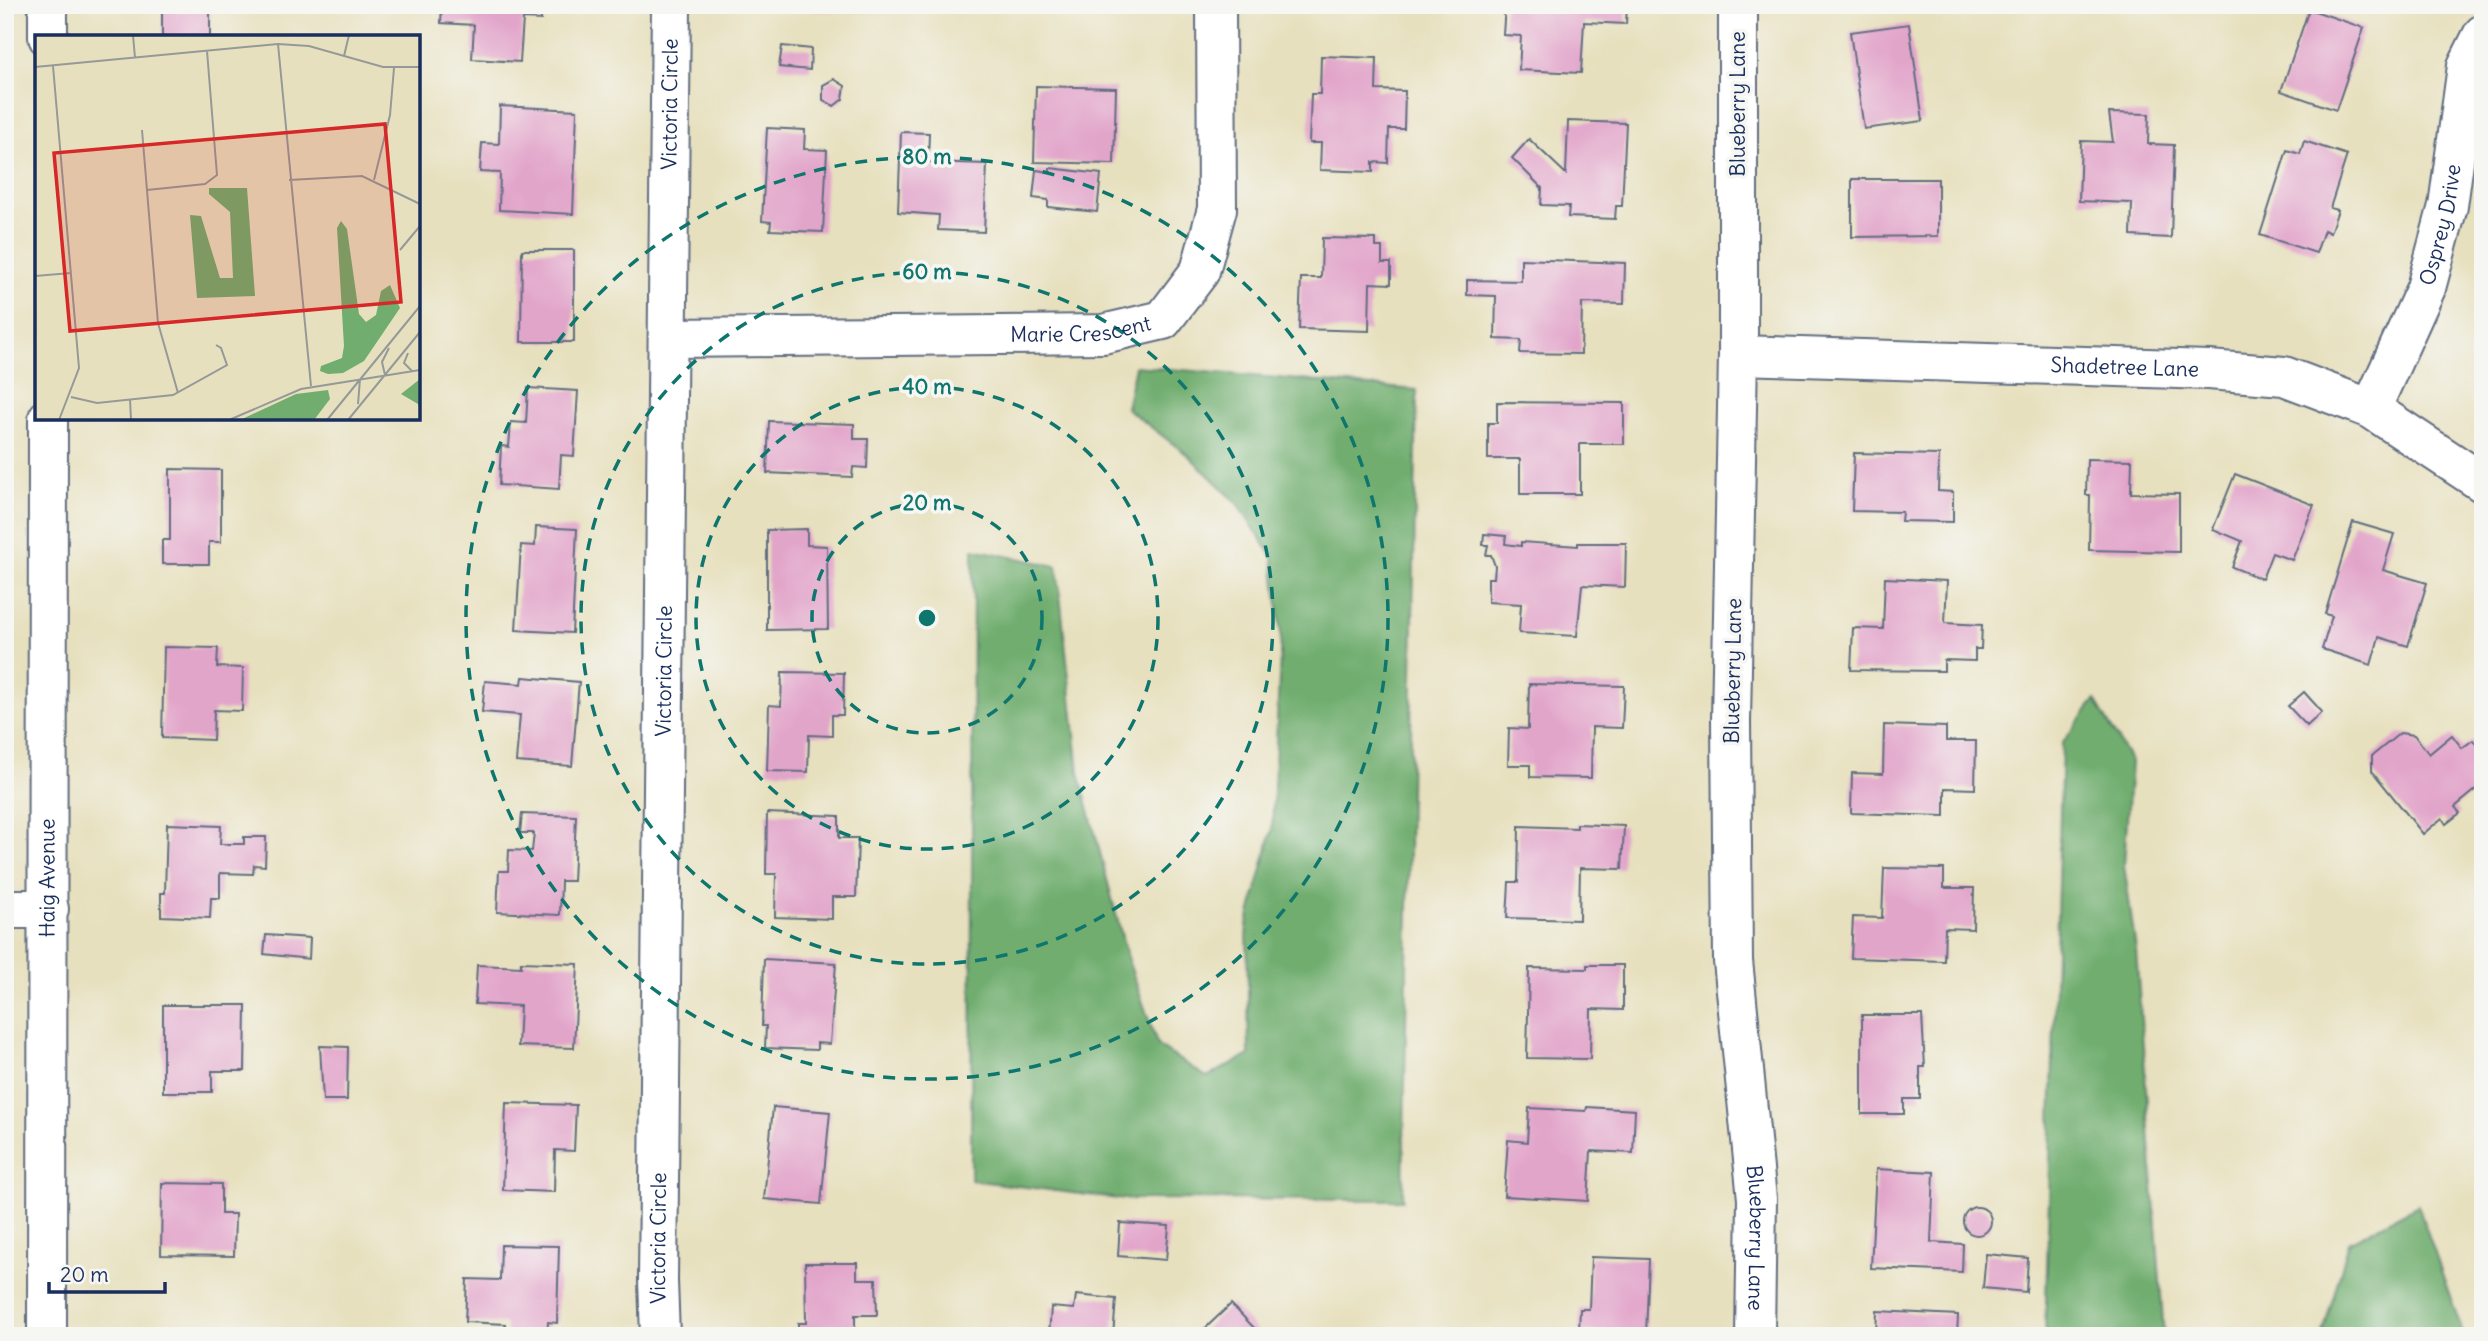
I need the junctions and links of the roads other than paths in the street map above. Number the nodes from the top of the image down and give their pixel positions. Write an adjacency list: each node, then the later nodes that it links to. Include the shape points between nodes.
1 (48, 5): 6 (street)
2 (671, 5): 7 (street, Victoria Circle)
3 (1216, 5): 7 (street, Marie Crescent, via 1217,209 1200,271 1163,320 1103,334)
4 (1738, 5): 8 (street, Blueberry Lane)
5 (2483, 34): 9 (street, Osprey Drive, via 2467,65 2448,206 2426,288)
6 (48, 35)
7 (670, 338): 15 (street, Victoria Circle)
8 (1738, 355): 9 (street, Shadetree Lane, via 2284,376); 16 (street, Blueberry Lane, via 1731,721 1733,961 1757,1199)
9 (2371, 409): 11 (street, Shadetree Lane)
10 (48, 420): 13 (street, Haig Avenue)
11 (2483, 483)
12 (5, 909): 13 (street)
13 (49, 909): 14 (street, Haig Avenue)
14 (47, 1336)
15 (660, 1336)
16 (1755, 1336)

